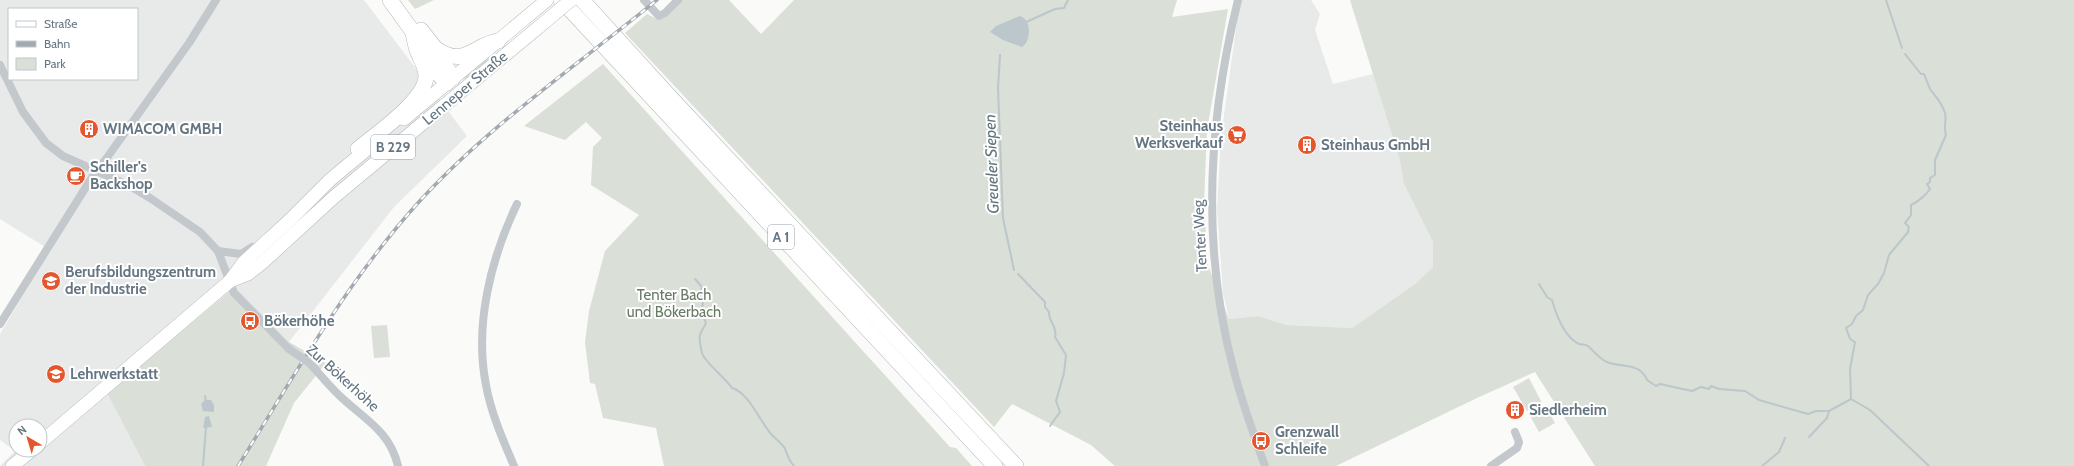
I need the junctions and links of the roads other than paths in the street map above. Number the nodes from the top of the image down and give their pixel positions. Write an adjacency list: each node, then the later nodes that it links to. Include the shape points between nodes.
1 (216, 0): 18 (street, via 180,56)
2 (390, 0): 11 (highway)
3 (397, 0): 13 (highway)
4 (547, 0): 12 (main road, Lenneper Straße / B 229)
5 (561, 0): 31 (highway, A 1)
6 (571, 0): 16 (main road, Lenneper Straße / B 229, bridge)
7 (582, 0): 32 (highway, A 1)
8 (644, 0): 9 (street, via 659,16)
9 (678, 0)
10 (1238, 0): 33 (street, Tenter Weg, via 1222,77 1215,127 1213,234 1218,290 1229,350)
11 (413, 32): 15 (highway, via 439,75); 17 (highway, via 417,50 426,69 423,88 413,103)
12 (498, 41): 13 (highway, via 487,42 470,55 462,57 452,56); 15 (main road, Lenneper Straße / B 229)
13 (435, 48): 15 (highway)
14 (0, 64): 18 (street, via 20,107 40,136 63,156)
15 (450, 81): 16 (main road); 17 (main road, Lenneper Straße / B 229)
16 (459, 93): 22 (main road, Lenneper Straße / B 229, via 328,202 257,267 248,274)
17 (356, 155): 20 (main road, Lenneper Straße / B 229)
18 (96, 171): 21 (street, via 150,198 200,232); 23 (street)
19 (517, 204): 30 (street, via 500,243 492,273 485,313 483,349 484,374 490,404)
20 (272, 237): 21 (street, via 240,254); 22 (main road, Lenneper Straße / B 229, via 243,263)
21 (218, 251): 22 (street, Zur Bökerhöhe)
22 (230, 281): 26 (main road, Lenneper Straße / B 229); 29 (street, Zur Bökerhöhe, bridge, via 239,299 289,349 308,362 341,398 382,433 394,453)
23 (2, 315): 24 (street)
24 (0, 324)
25 (1515, 432): 34 (street, via 1519,442 1518,448)
26 (48, 436)
27 (22, 458): 28 (main road)
28 (12, 466)
29 (398, 466)
30 (514, 466)
31 (995, 466)
32 (1016, 466)
33 (1265, 466)
34 (1491, 466)

